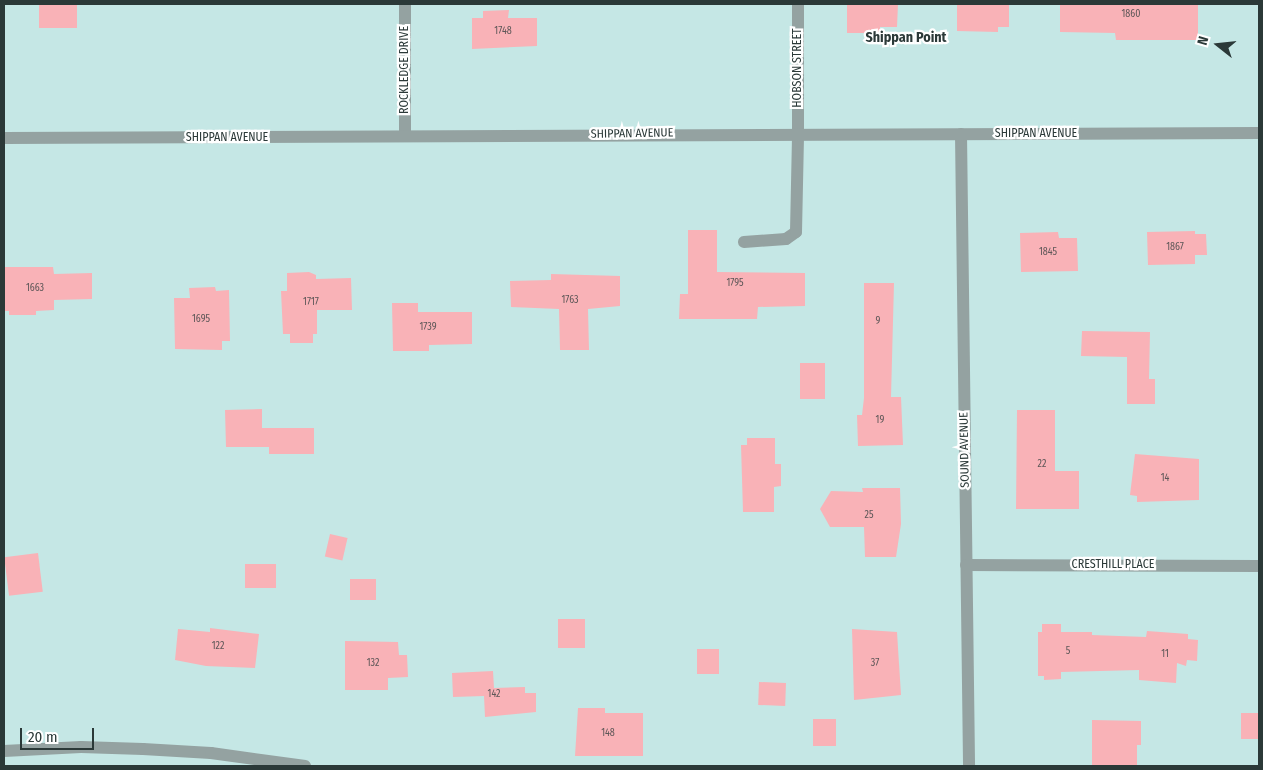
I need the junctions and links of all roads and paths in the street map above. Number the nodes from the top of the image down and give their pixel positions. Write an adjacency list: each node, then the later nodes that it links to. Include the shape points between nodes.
1 (405, 4): 6 (street, ROCKLEDGE DRIVE)
2 (798, 4): 3 (street, HOBSON STREET)
3 (798, 133): 5 (street, SHIPPAN AVENUE); 6 (street, SHIPPAN AVENUE); 8 (street, HOBSON STREET, via 796,232 786,239)
4 (1259, 133): 5 (street, SHIPPAN AVENUE)
5 (961, 134): 9 (street, SOUND AVENUE)
6 (405, 136): 7 (street, SHIPPAN AVENUE)
7 (4, 138)
8 (744, 242)
9 (966, 565): 10 (street, CRESTHILL PLACE); 13 (street, SOUND AVENUE)
10 (1259, 566)
11 (4, 751): 12 (street, via 81,747 211,752)
12 (304, 766)
13 (969, 766)

